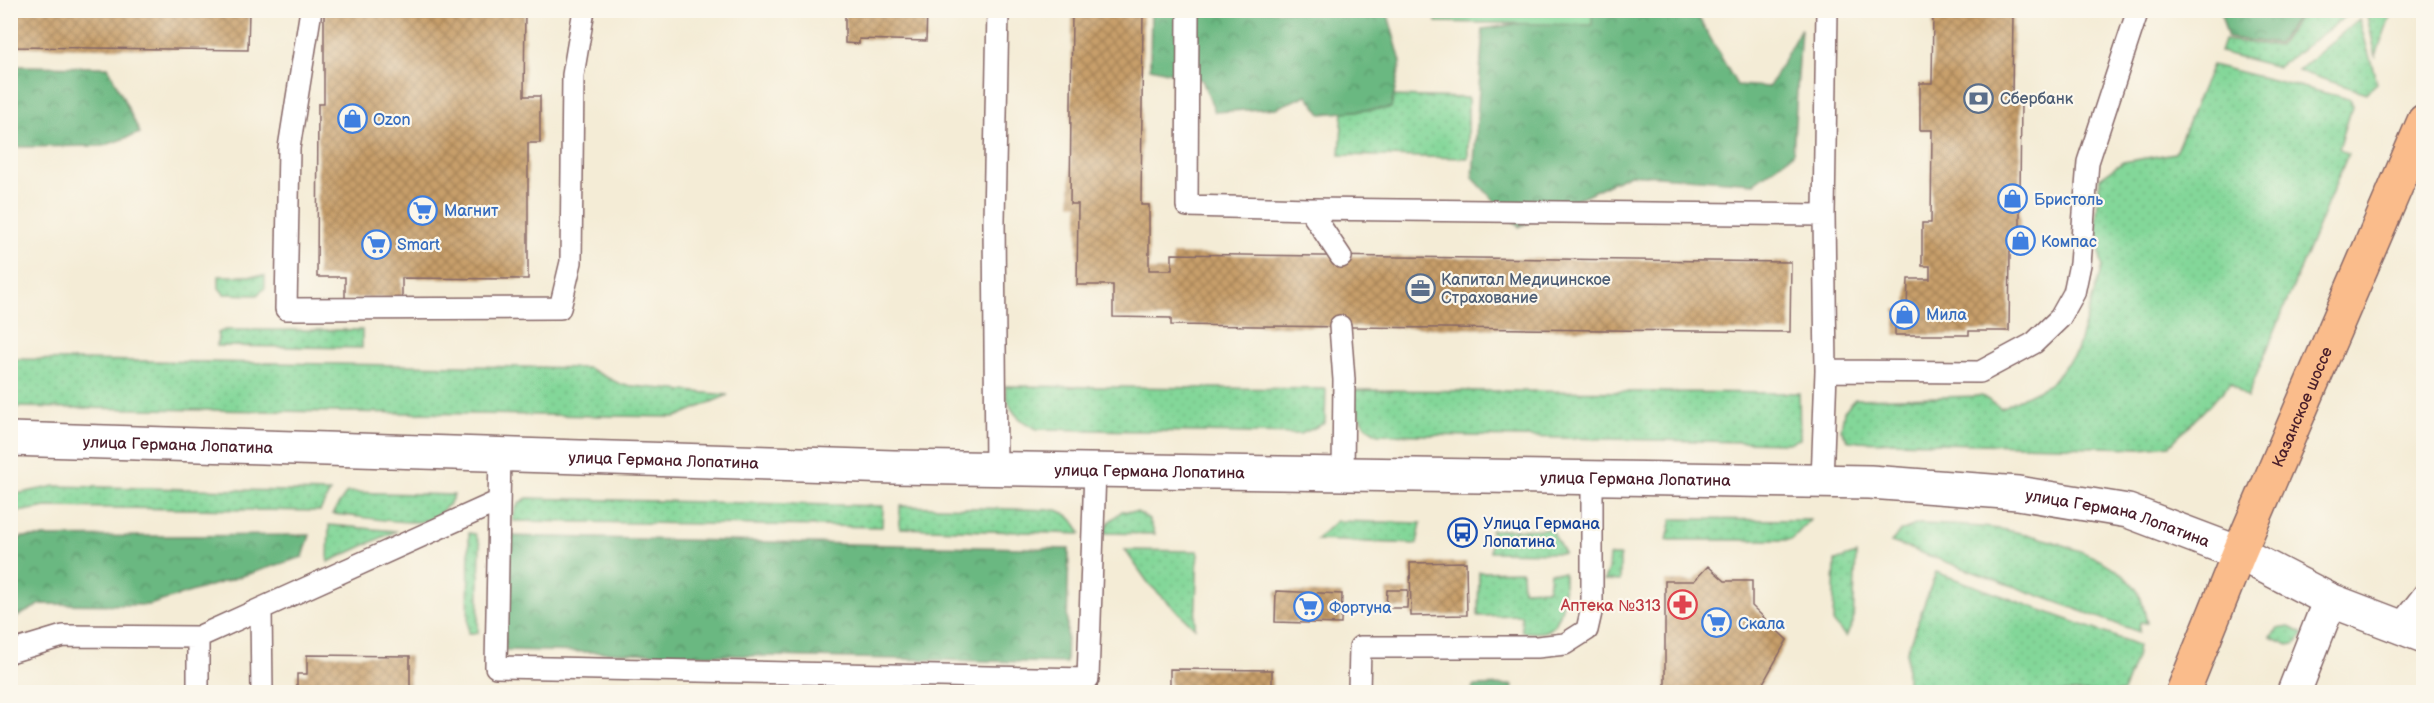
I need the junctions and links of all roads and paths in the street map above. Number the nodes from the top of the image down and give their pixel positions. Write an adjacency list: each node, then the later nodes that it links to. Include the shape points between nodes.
1 (311, 10): 2 (lane, via 289,148 286,309 560,308 571,262 573,75)
2 (584, 10)
3 (998, 10): 17 (lane, via 994,220)
4 (1188, 10): 8 (lane, via 1187,206)
5 (1827, 10): 9 (lane)
6 (2138, 10): 12 (lane, via 2088,162 2080,264 2074,293 2060,318 2034,343 1980,372)
7 (2424, 121): 23 (main road, Казанское шоссе)
8 (1309, 209): 9 (lane); 10 (lane)
9 (1824, 215): 12 (lane)
10 (1341, 257)
11 (1340, 326): 19 (lane)
12 (1826, 371): 21 (lane)
13 (10, 439): 14 (street, улица Германа Лопатина)
14 (52, 441): 15 (street, улица Германа Лопатина); 16 (street, улица Германа Лопатина)
15 (500, 454): 17 (street, улица Германа Лопатина); 22 (lane)
16 (10, 460)
17 (996, 468): 18 (street, улица Германа Лопатина)
18 (1095, 470): 19 (street, улица Германа Лопатина); 22 (lane, via 1088,679 496,667)
19 (1343, 474): 20 (street, улица Германа Лопатина)
20 (1592, 478): 21 (street, улица Германа Лопатина); 32 (lane, via 1592,608 1587,630 1565,644 1537,647 1360,647)
21 (1822, 481): 23 (street, улица Германа Лопатина, via 2018,493 2128,511)
22 (499, 501): 26 (lane)
23 (2239, 553): 25 (street, улица Германа Лопатина); 33 (main road, Казанское шоссе)
24 (2424, 594): 27 (lane)
25 (2330, 600): 27 (street, улица Германа Лопатина); 34 (street)
26 (261, 610): 28 (lane); 31 (lane)
27 (2411, 631)
28 (198, 637): 29 (lane, via 63,636); 30 (lane)
29 (10, 652)
30 (198, 693)
31 (262, 693)
32 (1359, 693)
33 (2183, 693)
34 (2294, 693)

